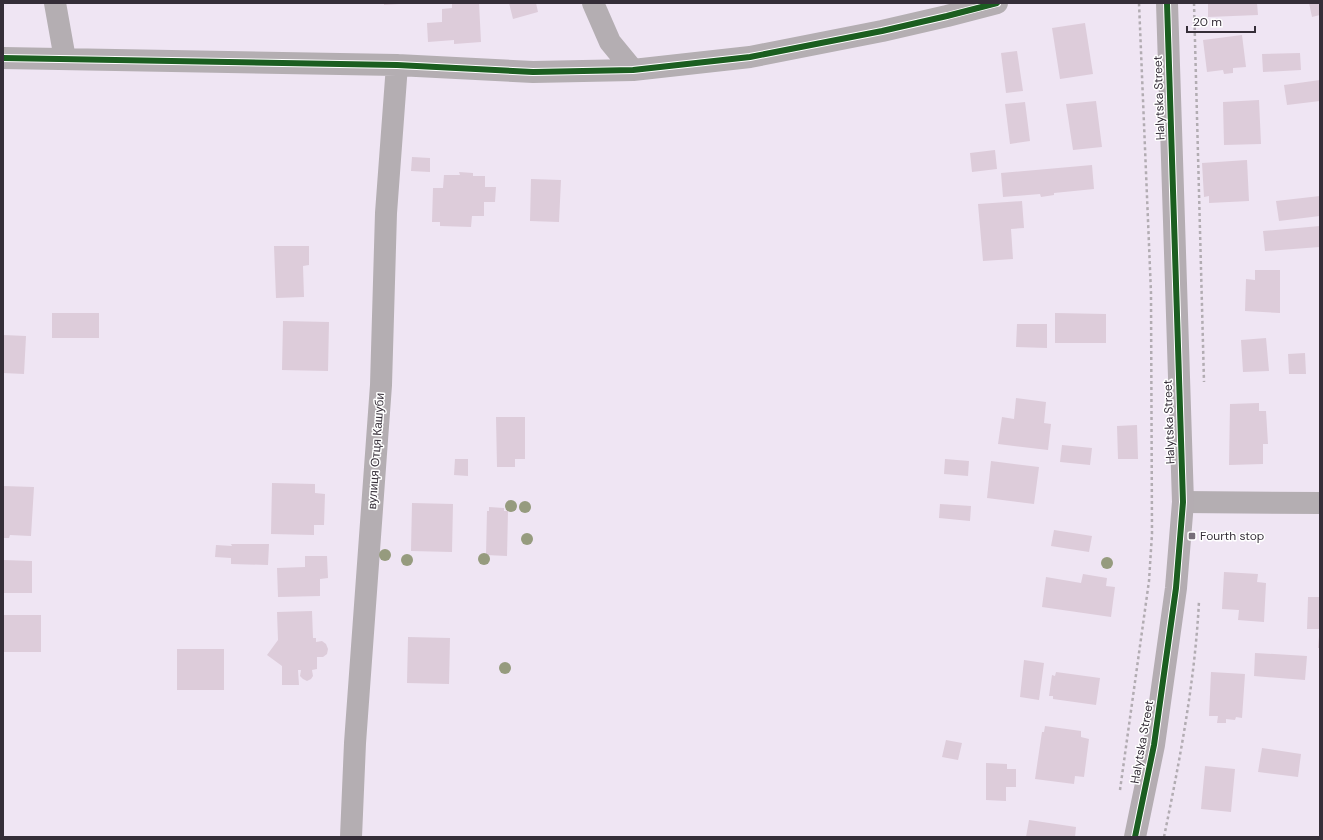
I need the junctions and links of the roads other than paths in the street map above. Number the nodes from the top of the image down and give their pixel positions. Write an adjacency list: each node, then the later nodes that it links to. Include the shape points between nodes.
1 (55, 3): 6 (street)
2 (593, 3): 8 (street, via 610,42)
3 (997, 3): 8 (street, via 947,16 750,57)
4 (1167, 3): 9 (street, Halytska Street)
5 (3, 58): 6 (street)
6 (65, 59): 7 (street)
7 (397, 65): 8 (street, via 533,72); 11 (street, вулиця Отця Кашуби, via 386,213 381,385 355,743)
8 (633, 70)
9 (1183, 502): 10 (street); 12 (street, Halytska Street, via 1176,588 1154,745)
10 (1320, 503)
11 (351, 837)
12 (1135, 837)

